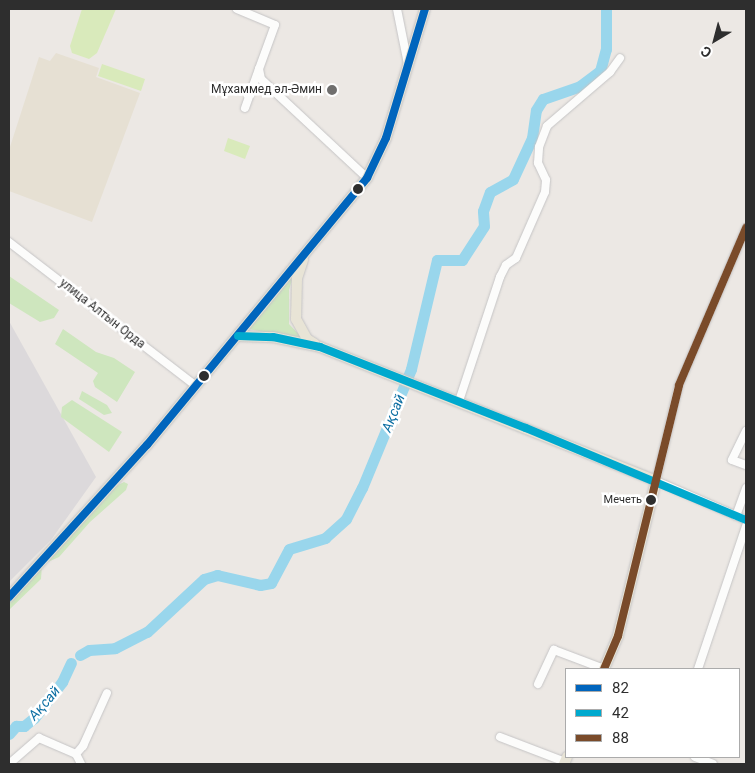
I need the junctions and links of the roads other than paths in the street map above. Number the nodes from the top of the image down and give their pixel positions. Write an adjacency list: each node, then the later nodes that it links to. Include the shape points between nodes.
1 (237, 9): 6 (street, via 275,25)
2 (396, 9): 5 (street)
3 (425, 9): 5 (main road)
4 (620, 58): 16 (street, via 610,72 547,126 539,147 538,163 546,180 545,192 516,258 506,265 500,277)
5 (408, 64): 8 (main road, via 386,138)
6 (259, 69): 7 (street); 8 (street, via 270,89)
7 (245, 108)
8 (367, 178): 12 (main road)
9 (746, 228): 11 (street)
10 (9, 242): 15 (street, улица Алтын Орда)
11 (742, 247): 19 (street, via 680,385)
12 (305, 252): 13 (main road); 14 (main road, via 296,279 296,319 307,339)
13 (238, 336): 14 (main road, via 273,337); 15 (main road)
14 (320, 347): 16 (main road)
15 (196, 386): 24 (main road, via 102,497)
16 (459, 401): 19 (main road)
17 (746, 431): 18 (street, via 732,460)
18 (746, 465)
19 (656, 481): 21 (street); 26 (main road, via 618,636)
20 (746, 488): 21 (street)
21 (736, 516): 22 (street)
22 (746, 520)
23 (746, 526): 27 (street)
24 (9, 597)
25 (601, 668): 28 (street, via 554,650)
26 (604, 668)
27 (698, 668)
28 (538, 684)
29 (107, 693): 31 (street, via 84,746)
30 (500, 738): 33 (street)
31 (76, 754): 34 (street, via 39,738); 35 (street)
32 (698, 758): 36 (street)
33 (566, 761)
34 (10, 764)
35 (81, 764)
36 (713, 764)

